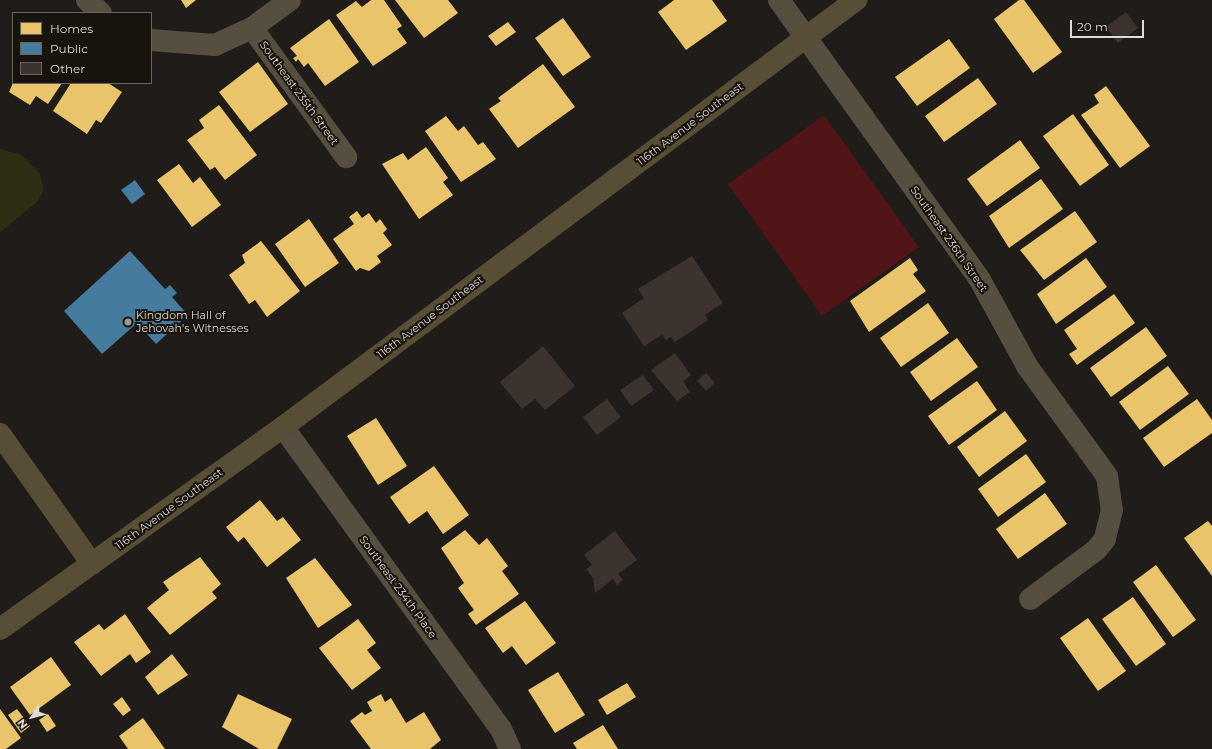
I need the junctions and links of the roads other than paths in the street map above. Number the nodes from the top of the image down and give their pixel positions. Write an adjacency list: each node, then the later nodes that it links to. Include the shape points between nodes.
1 (87, 0): 5 (street)
2 (290, 0): 6 (street)
3 (779, 0): 7 (street, Southeast 236th Street)
4 (856, 0): 7 (main road, 116th Avenue Southeast)
5 (100, 12)
6 (252, 28): 8 (street, via 215,45); 9 (street, Southeast 235th Street)
7 (806, 37): 10 (main road, 116th Avenue Southeast); 13 (street, Southeast 236th Street, via 980,280 1028,366 1107,476 1112,510 1110,529 1096,550)
8 (152, 40)
9 (346, 157)
10 (282, 427): 12 (main road, 116th Avenue Southeast); 15 (street, Southeast 234th Place, via 501,729)
11 (0, 434): 12 (main road)
12 (92, 564): 14 (main road, 116th Avenue Southeast)
13 (1030, 599)
14 (0, 629)
15 (510, 749)

